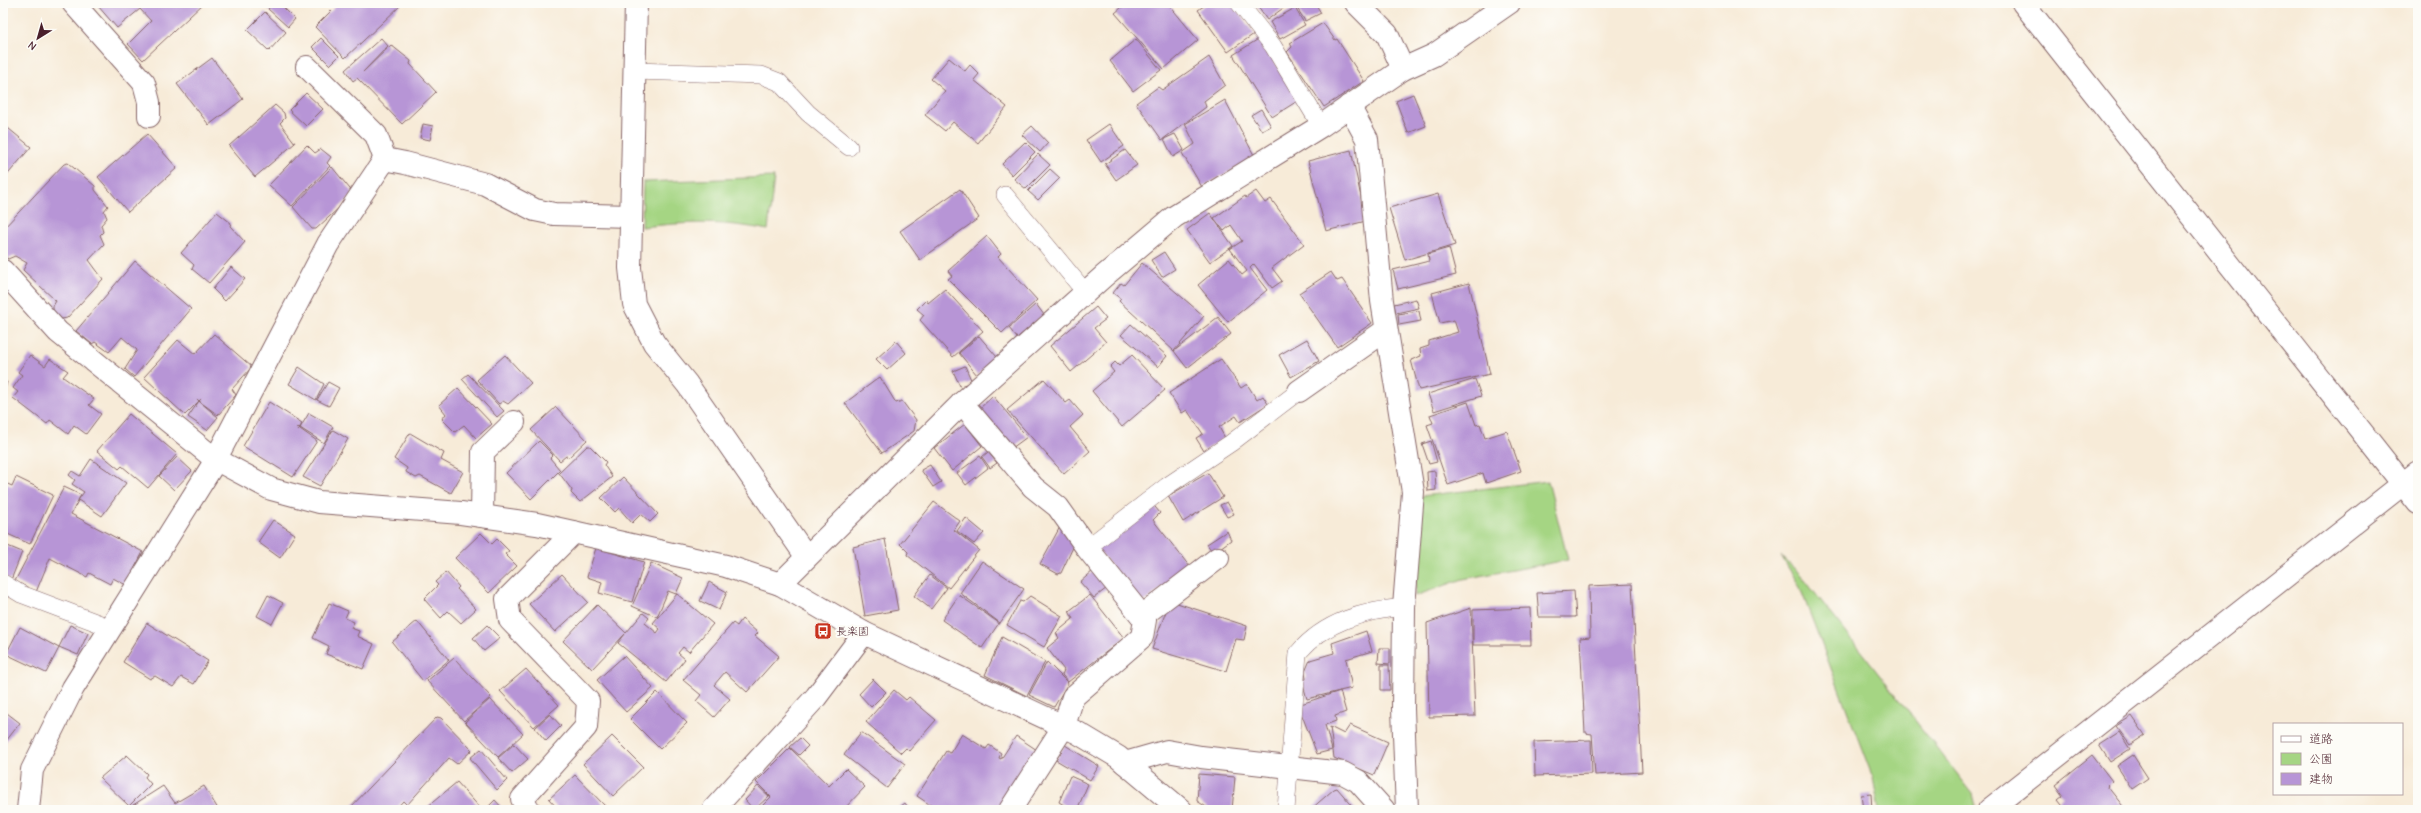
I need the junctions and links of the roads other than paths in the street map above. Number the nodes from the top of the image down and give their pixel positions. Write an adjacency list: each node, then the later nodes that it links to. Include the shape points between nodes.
1 (73, 3): 11 (street, via 144,83 149,102)
2 (636, 3): 9 (street)
3 (1238, 3): 12 (lane, via 1273,46)
4 (1356, 3): 8 (street, via 1387,34)
5 (1509, 3): 8 (street, via 1434,55)
6 (2023, 3): 24 (street)
7 (307, 67): 14 (street, via 376,135)
8 (1403, 69): 10 (street)
9 (634, 71): 13 (lane, via 761,75 779,82 808,113); 16 (street)
10 (1349, 106): 12 (street); 19 (street, via 1366,139)
11 (149, 116)
12 (1321, 126): 18 (street, via 1174,217)
13 (849, 147)
14 (385, 159): 16 (street, via 485,184 535,210 554,214); 23 (street, via 328,244)
15 (1005, 195): 18 (lane)
16 (631, 216): 29 (street, via 630,268 634,304 654,343 687,384)
17 (3, 271): 23 (street, via 58,332)
18 (1085, 292): 21 (street)
19 (1386, 330): 20 (street); 33 (street, via 1413,492)
20 (1299, 391): 28 (lane, via 1231,443 1167,486)
21 (962, 403): 28 (street, via 1033,487 1058,507); 29 (street)
22 (514, 422): 26 (street, via 483,452)
23 (215, 460): 26 (street, via 271,489 319,502); 35 (street)
24 (2410, 478): 25 (street); 48 (street)
25 (2418, 503)
26 (482, 516): 27 (street)
27 (574, 532): 32 (street, via 726,566); 42 (street, via 507,599 510,620 588,701 586,727 522,798)
28 (1087, 548): 34 (street)
29 (806, 556): 32 (street)
30 (1218, 558): 34 (street)
31 (3, 584): 35 (lane, via 21,594)
32 (780, 584): 36 (street)
33 (1404, 607): 39 (lane, via 1369,611 1328,627 1309,639 1298,653 1290,738); 47 (street, via 1403,709)
34 (1142, 616): 37 (street, via 1145,620 1142,637 1073,696)
35 (111, 628): 41 (street, via 73,688 32,770)
36 (864, 633): 37 (street); 40 (street, via 816,697)
37 (1064, 726): 38 (street); 43 (street)
38 (1125, 764): 39 (street, via 1167,751 1201,758); 44 (street)
39 (1290, 768): 45 (lane); 46 (street, via 1343,773 1358,781)
40 (724, 806)
41 (28, 810)
42 (529, 810)
43 (1010, 810)
44 (1181, 810)
45 (1286, 810)
46 (1384, 810)
47 (1407, 810)
48 (1988, 810)

